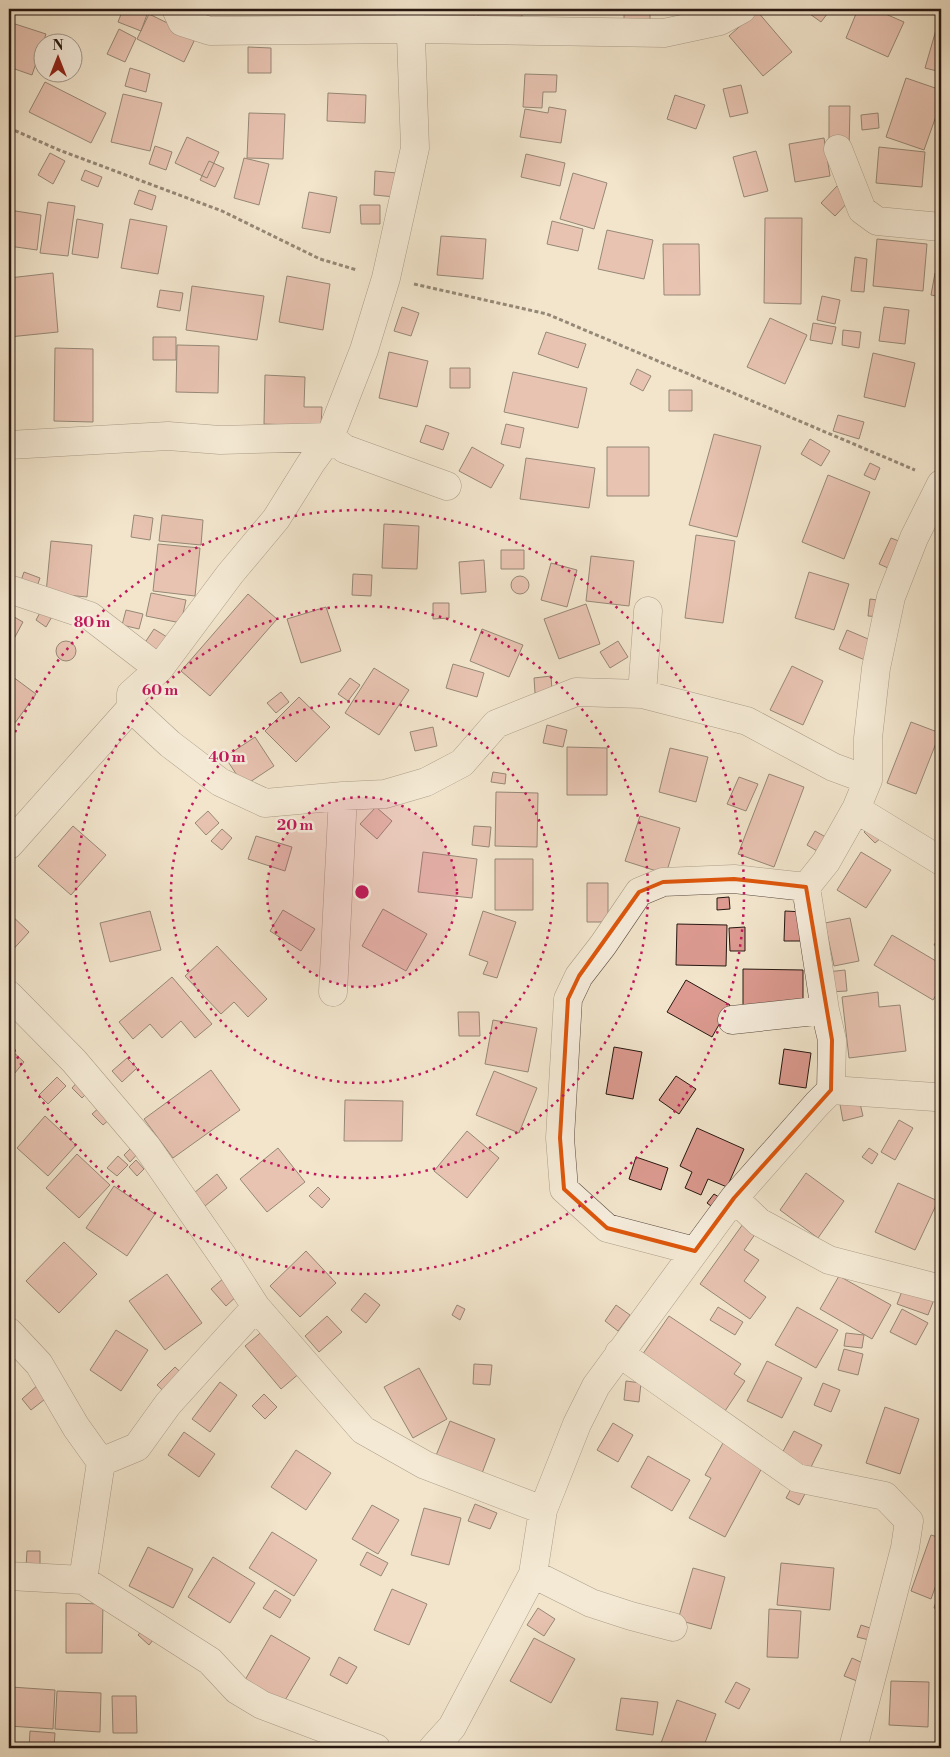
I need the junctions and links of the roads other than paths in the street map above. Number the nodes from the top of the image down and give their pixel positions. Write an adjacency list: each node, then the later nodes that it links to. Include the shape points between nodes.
1 (176, 9): 3 (street, via 182,22 210,31)
2 (742, 9): 3 (street, via 720,21 664,32)
3 (411, 19): 6 (street, via 415,148 386,278 364,350)
4 (838, 149): 5 (street, via 862,210 877,221)
5 (941, 227)
6 (330, 437): 7 (street, via 220,440 168,436); 9 (street, via 345,449); 12 (street, via 276,519)
7 (9, 445)
8 (932, 479): 15 (street, via 891,597 876,668 868,738)
9 (448, 486)
10 (9, 589): 12 (street, via 90,616)
11 (648, 611): 13 (street)
12 (159, 669): 14 (street, via 131,694)
13 (642, 694): 15 (street, via 746,721 833,767); 16 (street, via 576,692 496,724 462,763 426,782 385,794)
14 (131, 708): 16 (street, via 170,744 220,782 265,803); 18 (street)
15 (868, 780): 17 (street)
16 (343, 796): 21 (street)
17 (856, 809): 19 (street); 20 (street, via 826,862)
18 (9, 845)
19 (941, 861)
20 (806, 887): 23 (street); 28 (street, via 734,879 663,882 639,892 579,976 568,999 560,1138 564,1189 607,1228)
21 (333, 992)
22 (9, 995): 30 (street, via 74,1061 147,1147)
23 (825, 1010): 24 (street); 25 (street, via 832,1040)
24 (732, 1020)
25 (831, 1090): 26 (street); 27 (street)
26 (939, 1095)
27 (734, 1198): 28 (street); 29 (street, via 759,1222 829,1260)
28 (695, 1251): 32 (street)
29 (941, 1288)
30 (256, 1307): 33 (street, via 168,1404 137,1447); 34 (street, via 363,1430 425,1465)
31 (9, 1332): 33 (street, via 39,1364)
32 (620, 1353): 34 (street, via 596,1386 577,1424); 41 (street, via 797,1478 885,1496 909,1521 905,1548)
33 (101, 1462): 37 (street)
34 (543, 1510): 35 (street)
35 (533, 1574): 38 (street, via 591,1603); 40 (street, via 457,1719)
36 (9, 1576): 37 (street)
37 (83, 1580): 39 (street, via 210,1661 237,1690 262,1705)
38 (673, 1627)
39 (376, 1748)
40 (433, 1748)
41 (853, 1748)

